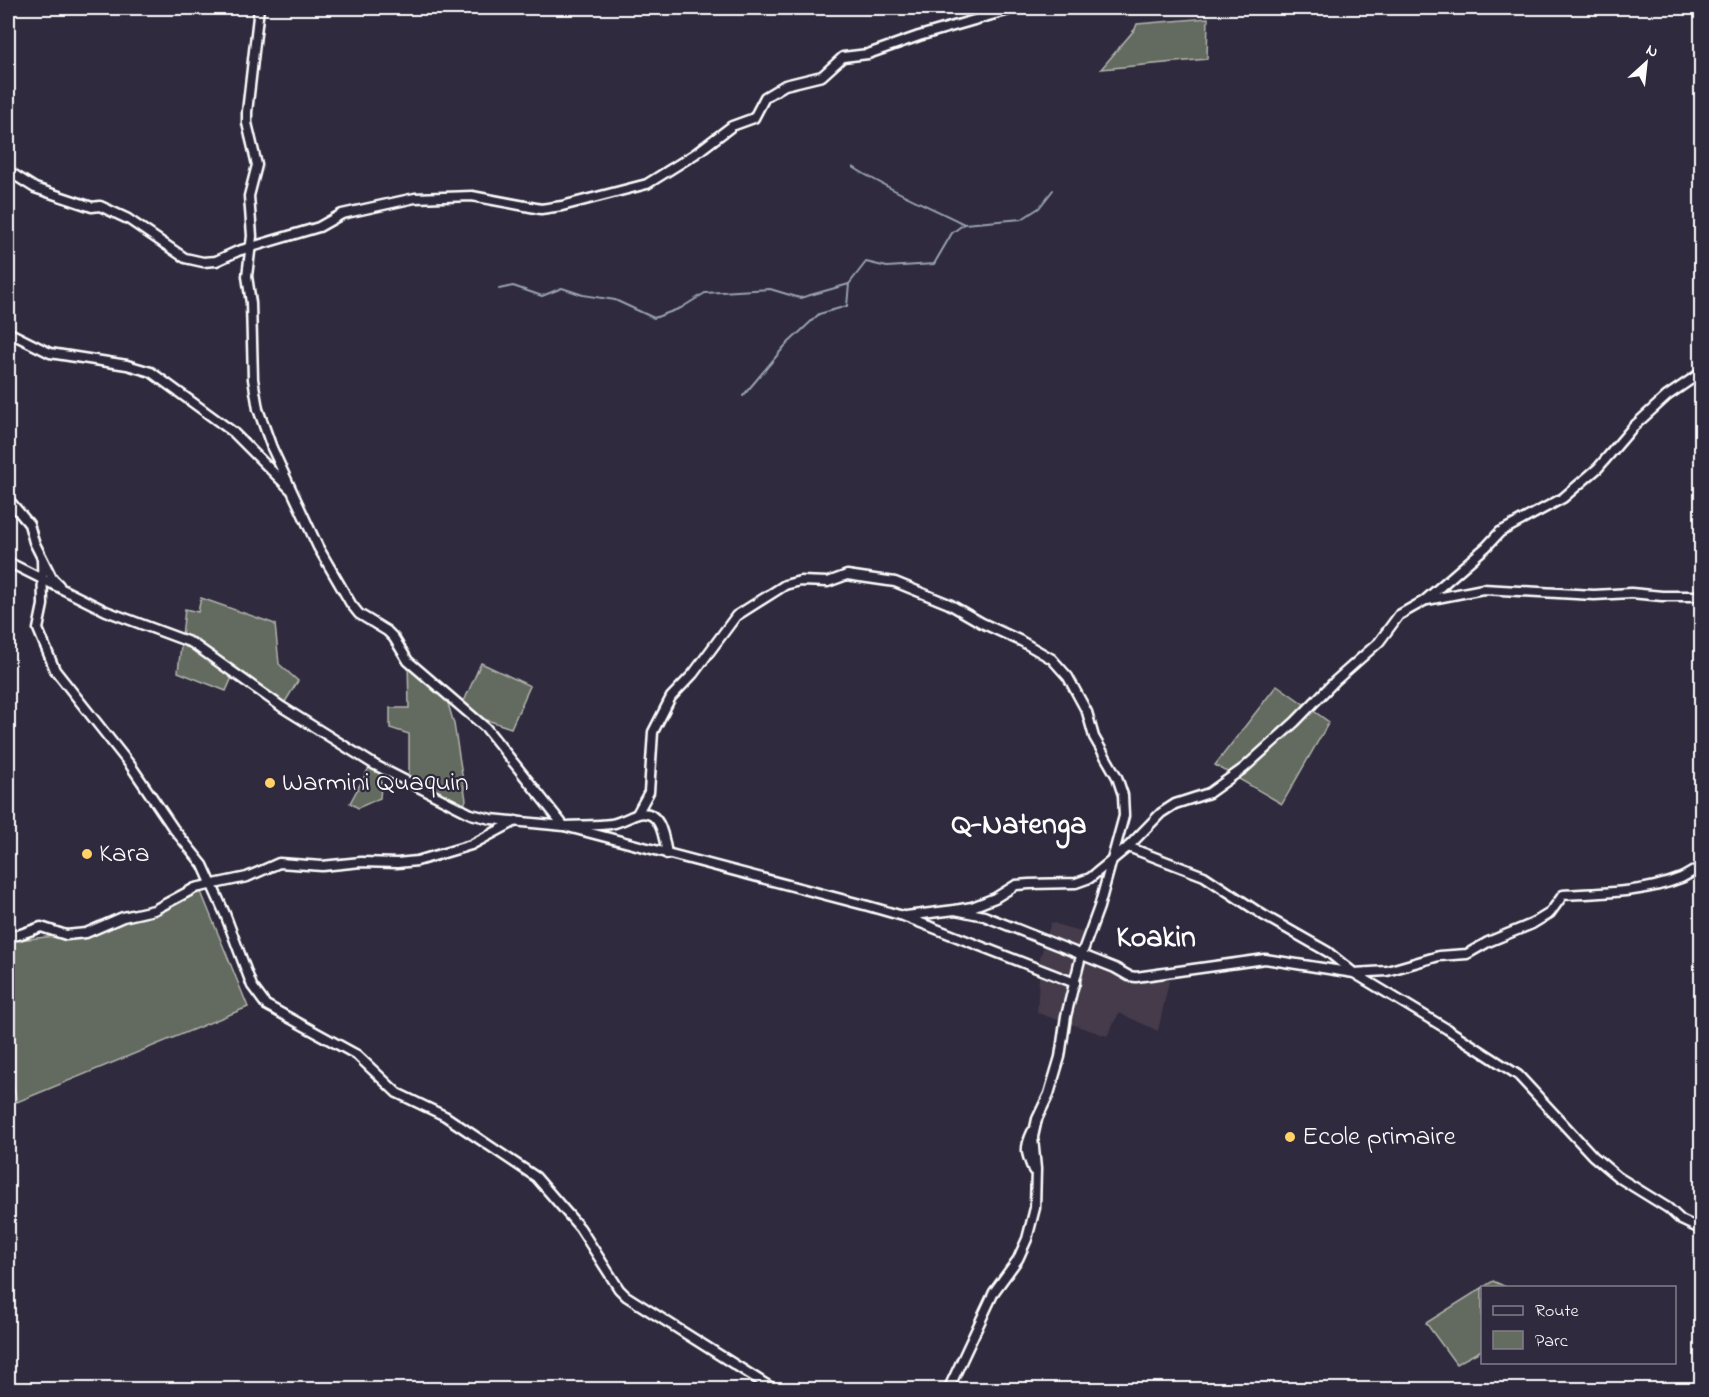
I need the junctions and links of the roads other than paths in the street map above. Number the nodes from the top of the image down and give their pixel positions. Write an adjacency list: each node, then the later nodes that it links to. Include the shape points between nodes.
1 (259, 8): 4 (street, via 247,112 257,165 249,196)
2 (1016, 8): 4 (street, via 868,54 843,57 822,76 785,85 765,97 754,118 732,126 647,184 542,208 472,196 415,198 342,214 319,227)
3 (8, 171): 4 (street, via 36,188 92,207 100,206 129,219 184,258 216,261)
4 (250, 248): 7 (street, via 247,276 258,409)
5 (8, 332): 7 (street, via 50,353 151,372 233,432)
6 (1701, 372): 14 (street, via 1650,411 1599,468 1563,498 1500,532)
7 (295, 494): 17 (street, via 318,547 359,614 387,631 408,662 486,728)
8 (8, 499): 9 (street, via 29,524)
9 (42, 559): 11 (street); 12 (street, via 52,578)
10 (8, 562): 11 (street)
11 (42, 579): 12 (street); 22 (street, via 43,605 38,629 55,670 131,766 203,865)
12 (66, 591): 16 (street, via 106,612 192,643 282,707 366,759 462,810 491,819)
13 (1701, 596): 14 (street, via 1483,589)
14 (1424, 601): 18 (street, via 1399,615 1379,642 1244,768 1209,793 1161,813)
15 (637, 814): 17 (street, via 612,824); 19 (street, via 646,813 661,825); 20 (street, via 649,792 653,732 671,697 736,616 785,585 860,576 895,582 949,604 1052,659 1068,677 1087,712 1094,737 1123,795 1124,816)
16 (516, 821): 17 (street); 22 (street, via 471,845 417,861 322,866 279,863 247,877)
17 (564, 826): 19 (street)
18 (1128, 847): 20 (street); 27 (street, via 1204,876 1328,952)
19 (668, 854): 24 (street)
20 (1113, 858): 23 (street, via 1090,878 1076,883 1016,885 995,898); 26 (street)
21 (1701, 866): 27 (street, via 1683,877 1652,887 1563,895 1541,918 1467,954)
22 (213, 885): 25 (street, via 195,888 154,910 123,917 86,933 66,935 41,927); 30 (street, via 252,986 266,1005 357,1055 398,1093 448,1117 536,1177 580,1228 626,1296)
23 (954, 910): 24 (street); 26 (street, via 984,916)
24 (903, 916): 28 (street)
25 (8, 935)
26 (1082, 956): 27 (street, via 1136,977 1265,959); 28 (street)
27 (1354, 973): 29 (street, via 1518,1075 1593,1156 1618,1177)
28 (1075, 983): 31 (street, via 1060,1057 1033,1137 1035,1208 1027,1239 994,1292)
29 (1701, 1230)
30 (775, 1389)
31 (948, 1389)

